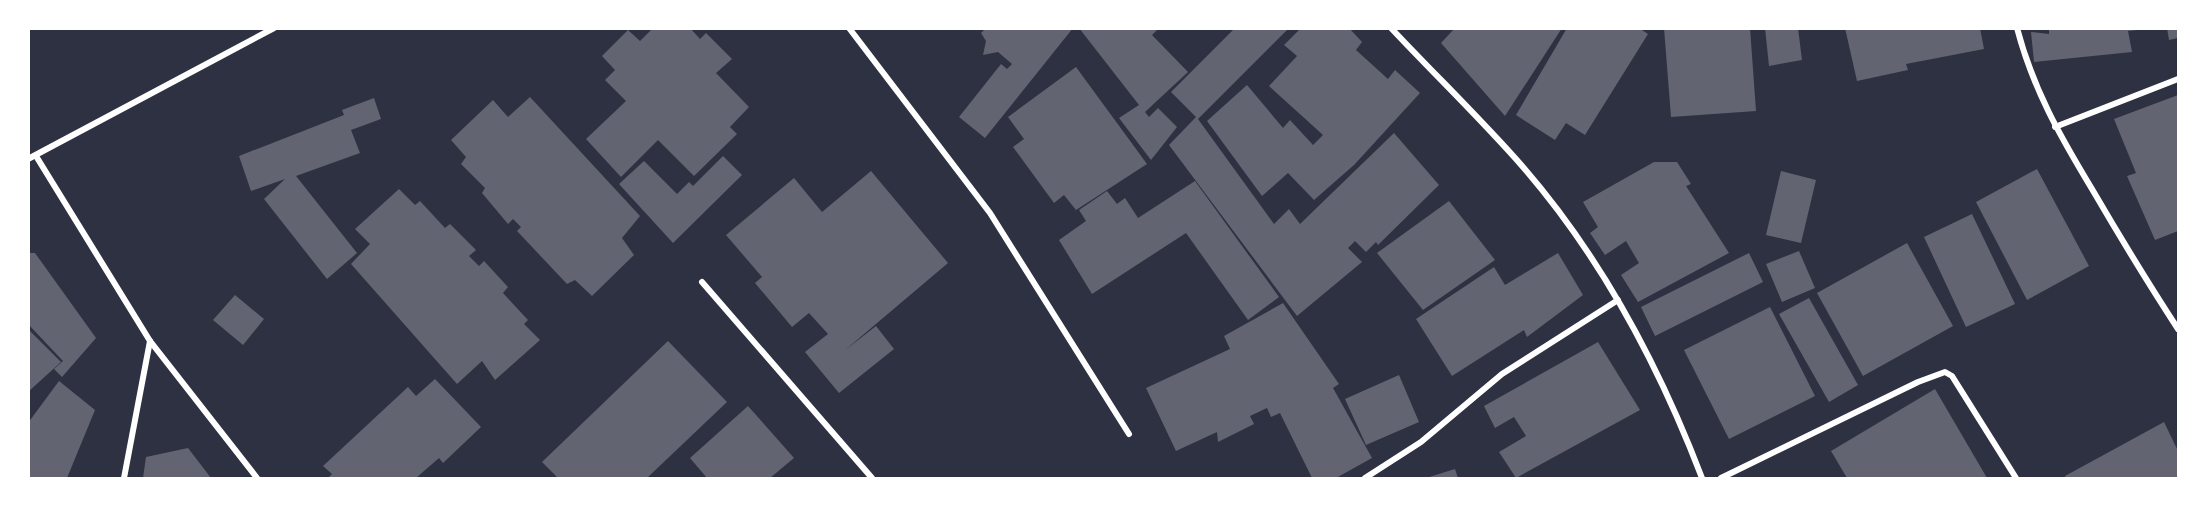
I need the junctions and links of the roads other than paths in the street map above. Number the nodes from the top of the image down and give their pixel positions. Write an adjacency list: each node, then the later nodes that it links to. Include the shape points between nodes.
1 (274, 28): 7 (street)
2 (849, 28): 13 (street, via 990,213)
3 (1391, 28): 10 (street, via 1524,168)
4 (2017, 28): 6 (street, via 2028,68)
5 (2178, 79): 6 (street)
6 (2055, 127): 11 (street)
7 (36, 156): 8 (street); 12 (street)
8 (28, 159)
9 (702, 282): 16 (street)
10 (1618, 300): 17 (street, via 1502,374 1421,442); 18 (street, via 1669,399)
11 (2178, 329)
12 (150, 341): 14 (street); 15 (street)
13 (1129, 434)
14 (124, 478)
15 (257, 478)
16 (872, 478)
17 (1365, 478)
18 (1702, 478)
19 (1721, 478): 20 (street, via 1945,372 1952,376)
20 (2016, 478)

